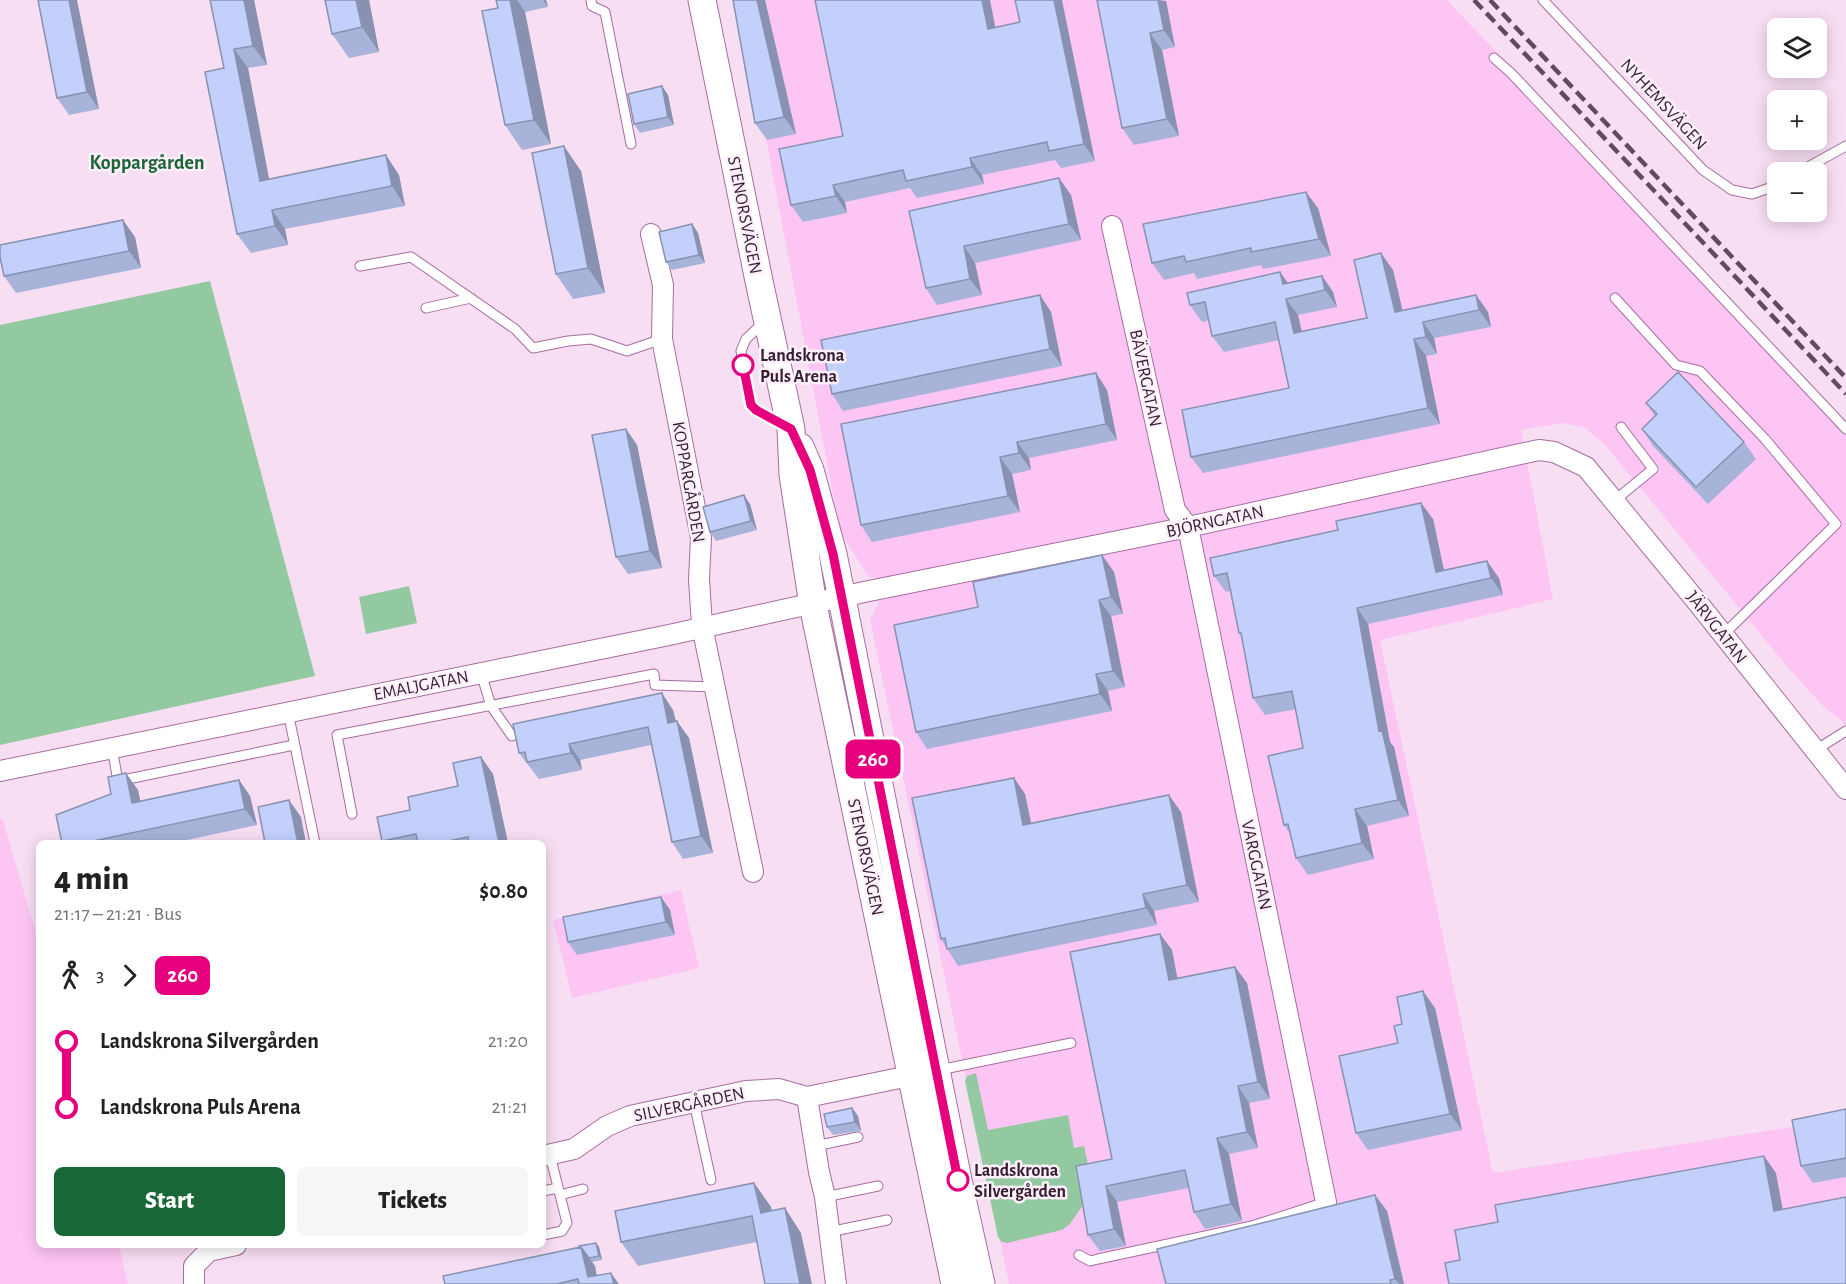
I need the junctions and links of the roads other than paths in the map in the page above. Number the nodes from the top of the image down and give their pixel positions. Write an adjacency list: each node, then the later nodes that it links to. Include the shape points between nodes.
1 (591, 0): 5 (lane, via 592,6 605,12)
2 (702, 0): 17 (street, STENORSVÄGEN)
3 (1543, 0): 8 (lane, NYHEMSVÄGEN, via 1703,170 1732,190 1752,194)
4 (1494, 58): 18 (lane)
5 (632, 144)
6 (1846, 146): 7 (lane)
7 (1818, 162)
8 (1767, 189)
9 (1112, 226): 21 (street, BÄVERGATAN, via 1175,510)
10 (651, 234): 15 (street, KOPPARGÅRDEN, via 663,285)
11 (360, 266): 12 (lane, via 411,257)
12 (471, 298): 14 (lane); 15 (lane, via 533,348 591,339 627,351)
13 (1615, 298): 25 (lane, via 1676,365 1700,371 1765,439 1836,524)
14 (426, 308)
15 (662, 339): 24 (street, KOPPARGÅRDEN, via 701,538)
16 (1621, 427): 20 (lane, via 1653,468)
17 (791, 429): 22 (street, STENORSVÄGEN, via 810,470); 23 (street, STENORSVÄGEN, via 793,475)
18 (1846, 429)
19 (1586, 467): 20 (street, JÄRVGATAN); 21 (street, BJÖRNGATAN, via 1554,452 1539,450)
20 (1614, 501): 25 (street, JÄRVGATAN)
21 (1188, 527): 22 (street, BJÖRNGATAN); 53 (street, VARGGATAN)
22 (841, 598): 23 (street, EMALJGATAN); 41 (street, STENORSVÄGEN)
23 (813, 605): 24 (street, EMALJGATAN); 41 (street, STENORSVÄGEN)
24 (702, 626): 26 (street, EMALJGATAN); 27 (street, KOPPARGÅRDEN)
25 (1723, 635): 34 (street, JÄRVGATAN)
26 (481, 673): 28 (lane); 29 (street, EMALJGATAN)
27 (715, 687): 28 (lane, via 656,685 654,674); 39 (street, KOPPARGÅRDEN)
28 (491, 706): 31 (lane); 37 (lane, via 337,735)
29 (288, 712): 32 (lane); 33 (street, EMALJGATAN)
30 (1846, 731): 34 (lane)
31 (512, 736)
32 (294, 746): 33 (lane, via 118,781); 38 (lane)
33 (112, 748): 35 (street, EMALJGATAN)
34 (1814, 751): 36 (street, JÄRVGATAN)
35 (0, 771)
36 (1846, 789)
37 (352, 814)
38 (314, 840)
39 (753, 872)
40 (1071, 1043): 41 (lane)
41 (923, 1073): 42 (street, SILVERGÅRDEN); 61 (street, STENORSVÄGEN); 62 (street, STENORSVÄGEN)
42 (807, 1097): 43 (street, SILVERGÅRDEN, via 779,1089 746,1091); 45 (street)
43 (694, 1102): 46 (street, SILVERGÅRDEN, via 630,1116 607,1126 574,1149); 47 (lane)
44 (858, 1137): 45 (lane)
45 (815, 1146): 52 (street)
46 (547, 1155): 51 (lane)
47 (711, 1180)
48 (878, 1186): 52 (lane)
49 (583, 1189): 51 (lane)
50 (546, 1191): 51 (lane)
51 (559, 1191): 56 (lane, via 567,1223 562,1231)
52 (825, 1197): 55 (street)
53 (1326, 1202): 58 (lane, via 1252,1226 1090,1261)
54 (887, 1220): 55 (lane)
55 (830, 1232): 60 (street)
56 (546, 1234)
57 (222, 1248): 59 (street, via 209,1251 194,1266)
58 (1079, 1256)
59 (194, 1284)
60 (836, 1284)
61 (955, 1284)
62 (981, 1284)

